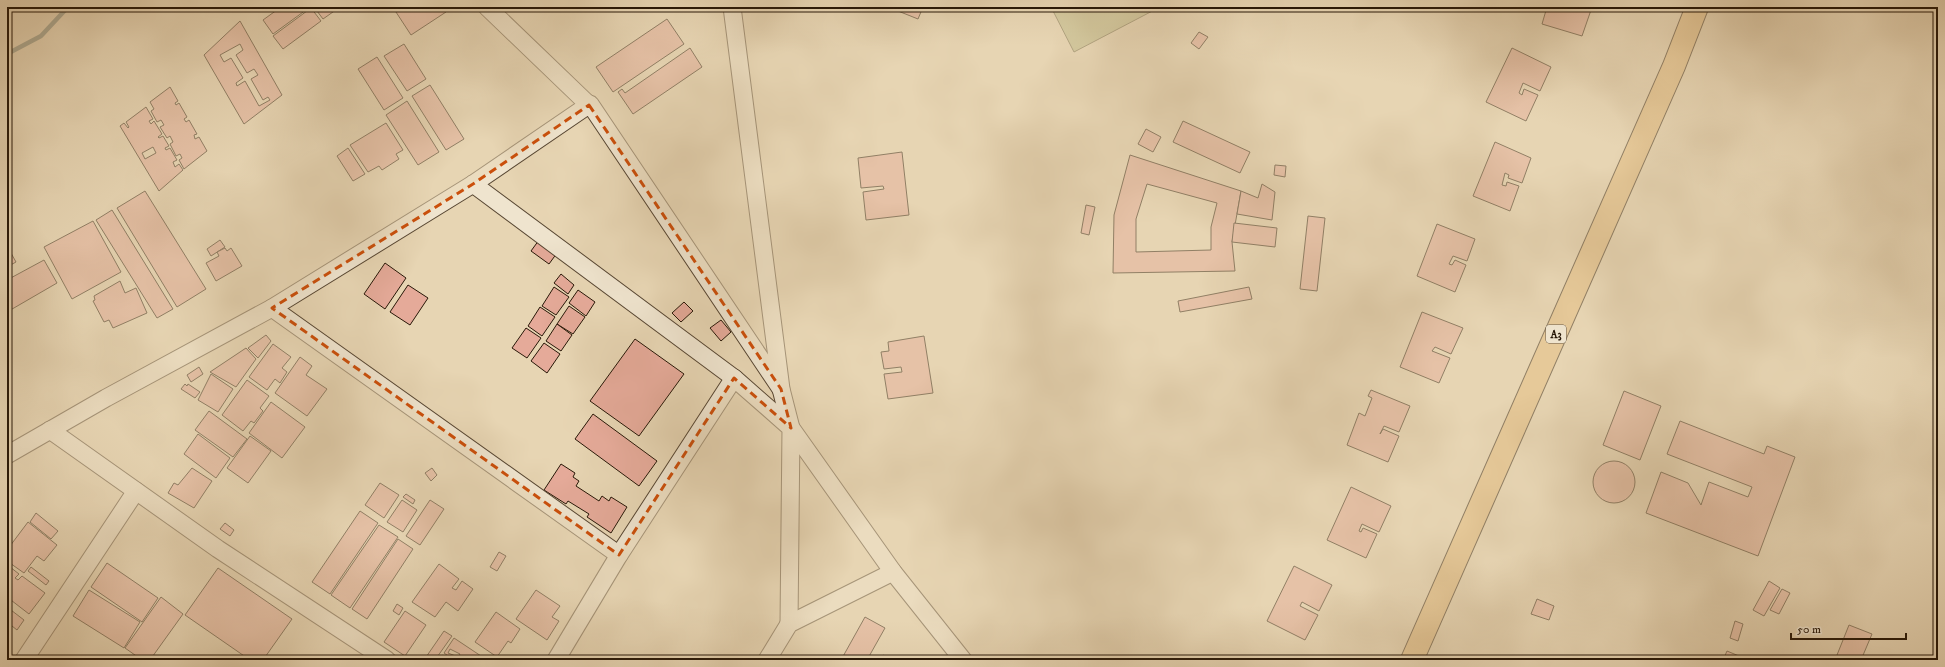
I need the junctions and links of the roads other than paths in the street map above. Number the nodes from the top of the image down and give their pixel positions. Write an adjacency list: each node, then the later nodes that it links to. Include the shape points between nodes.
1 (487, 7): 4 (street)
2 (732, 7): 8 (street)
3 (1697, 7): 21 (highway, A3, via 1667,81)
4 (588, 105): 5 (street); 8 (street, via 590,104)
5 (473, 184): 6 (street); 7 (street)
6 (272, 308): 10 (street); 13 (street)
7 (734, 378): 9 (street); 13 (street)
8 (781, 389): 9 (street)
9 (791, 428): 14 (street); 15 (street)
10 (50, 430): 11 (street); 12 (street)
11 (7, 455)
12 (136, 491): 16 (street); 17 (street, via 218,549)
13 (618, 554): 18 (street)
14 (893, 572): 15 (street); 20 (street)
15 (789, 624): 19 (street)
16 (24, 660)
17 (387, 660)
18 (556, 660)
19 (766, 660)
20 (963, 660)
21 (1412, 660)

